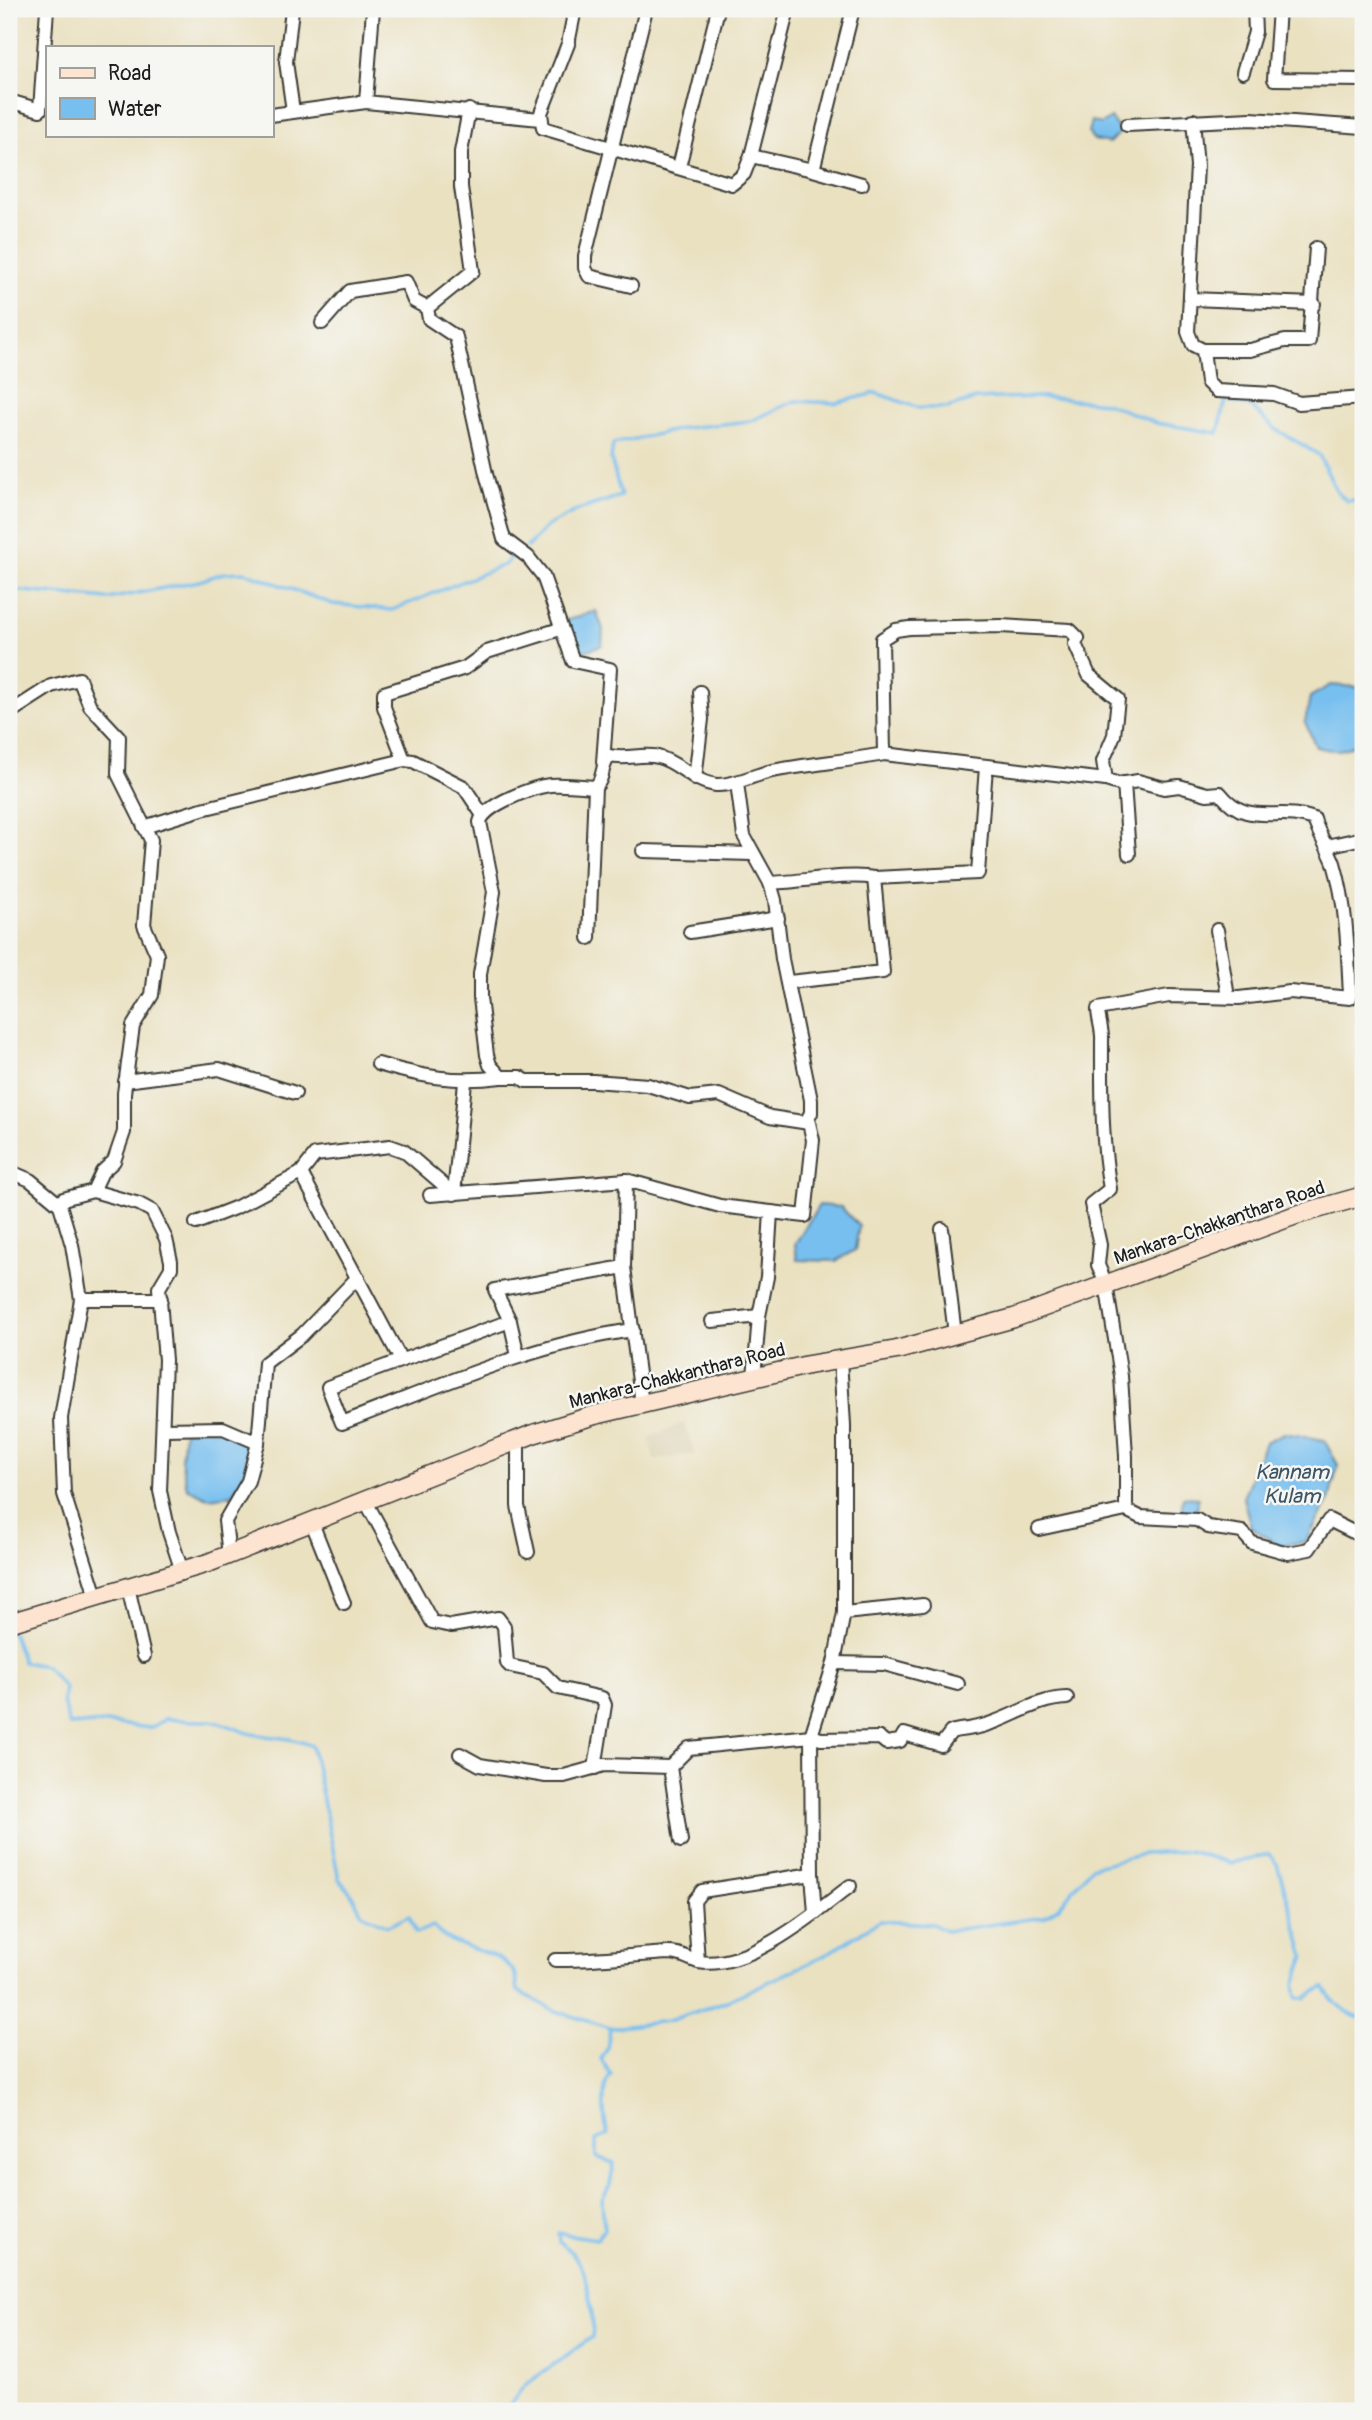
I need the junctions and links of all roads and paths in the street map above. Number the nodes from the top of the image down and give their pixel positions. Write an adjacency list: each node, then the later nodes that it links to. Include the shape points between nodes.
1 (47, 9): 15 (street)
2 (292, 9): 17 (street, via 286,62)
3 (373, 9): 14 (street)
4 (575, 9): 19 (street, via 568,44)
5 (646, 9): 23 (street)
6 (718, 9): 25 (street)
7 (788, 9): 24 (street)
8 (853, 9): 26 (street)
9 (1254, 9): 11 (street, via 1255,32)
10 (1279, 9): 12 (street, via 1274,79)
11 (1243, 72)
12 (1363, 80)
13 (9, 101): 15 (street)
14 (366, 102): 16 (street); 17 (street)
15 (43, 110)
16 (469, 110): 19 (street); 32 (street, via 461,152 461,187 473,271)
17 (293, 111): 18 (street)
18 (273, 115)
19 (540, 119): 23 (street, via 547,130)
20 (1193, 120): 21 (street); 22 (street); 30 (street, via 1197,166)
21 (1127, 125)
22 (1363, 127)
23 (612, 149): 25 (street); 29 (street, via 585,268 589,276)
24 (751, 156): 25 (street, via 744,174 732,184); 26 (street)
25 (679, 167)
26 (813, 170): 27 (street)
27 (862, 184)
28 (1316, 248): 31 (street)
29 (631, 286)
30 (1191, 299): 31 (street); 34 (street, via 1188,332 1193,345)
31 (1314, 304): 34 (street, via 1309,341 1285,341 1250,350)
32 (428, 308): 33 (street, via 414,301 406,282 387,284 350,291); 36 (street, via 429,318 456,337 504,539 528,556 543,576)
33 (321, 323)
34 (1203, 350): 35 (street, via 1207,382 1216,391 1274,394 1299,403)
35 (1363, 398)
36 (560, 629): 40 (street, via 488,652 452,673 384,693 384,707); 41 (street, via 573,661 610,669)
37 (700, 692): 43 (street, via 702,719)
38 (9, 713): 49 (street, via 51,685 79,679 90,706 118,737 118,774)
39 (884, 754): 42 (street); 44 (street, via 882,639 896,630 938,626 1070,630 1089,676 1118,698 1114,735 1103,761); 45 (street, via 775,770)
40 (404, 760): 48 (street, via 464,787); 49 (street)
41 (603, 762): 43 (street, via 610,756 657,756); 47 (street)
42 (986, 767): 44 (street); 55 (street, via 978,873)
43 (695, 779): 45 (street, via 716,785)
44 (1106, 780): 46 (street)
45 (737, 783): 53 (street, via 744,836)
46 (1125, 783): 51 (street, via 1220,793 1240,812 1306,816 1314,819); 54 (street)
47 (595, 788): 48 (street, via 547,786 492,805); 60 (street)
48 (482, 814): 65 (street, via 484,856 494,892 480,998 487,1055)
49 (144, 827): 66 (street, via 151,840 144,925 157,955 152,995 133,1026)
50 (1363, 838): 51 (street)
51 (1327, 846): 63 (street, via 1345,918)
52 (643, 851): 53 (street)
53 (752, 854): 56 (street)
54 (1129, 854)
55 (874, 878): 56 (street, via 858,875); 61 (street, via 883,972)
56 (770, 883): 57 (street)
57 (779, 918): 59 (street); 61 (street)
58 (1217, 930): 62 (street)
59 (690, 932)
60 (589, 938)
61 (789, 982): 69 (street, via 811,1101)
62 (1228, 998): 63 (street, via 1290,992); 83 (street, via 1169,996 1098,1009 1101,1132 1110,1189 1091,1204 1100,1245 1098,1265)
63 (1357, 1000)
64 (378, 1064): 67 (street, via 423,1077)
65 (501, 1077): 67 (street); 69 (street, via 648,1086 690,1098 719,1095 770,1117)
66 (125, 1080): 68 (street, via 219,1069); 73 (street, via 124,1132 114,1161 102,1172)
67 (465, 1082): 74 (street)
68 (295, 1093)
69 (806, 1122): 78 (street, via 813,1140 805,1216)
70 (301, 1173): 74 (street, via 315,1155 390,1146 404,1151); 79 (street); 82 (street)
71 (9, 1175): 77 (street, via 30,1180)
72 (626, 1180): 74 (street); 78 (street, via 720,1206); 81 (street)
73 (93, 1191): 77 (street, via 63,1199); 85 (street, via 152,1211 171,1261 159,1288)
74 (454, 1194): 75 (street)
75 (430, 1195)
76 (1363, 1196): 83 (main road, Mankara-Chakkanthara Road, via 1296,1215)
77 (60, 1205): 84 (street)
78 (771, 1212): 86 (street)
79 (196, 1223)
80 (942, 1229): 90 (street)
81 (624, 1267): 87 (street, via 495,1290); 89 (street)
82 (358, 1277): 92 (street); 98 (street, via 302,1335 265,1363)
83 (1106, 1284): 90 (main road, Mankara-Chakkanthara Road); 100 (street, via 1121,1376)
84 (81, 1299): 85 (street); 108 (street, via 61,1418 64,1494)
85 (161, 1299): 96 (street)
86 (760, 1316): 88 (street); 94 (street)
87 (510, 1321): 91 (street); 92 (street)
88 (712, 1321)
89 (633, 1330): 91 (street, via 585,1336); 95 (street)
90 (955, 1334): 93 (main road, Mankara-Chakkanthara Road)
91 (519, 1356): 92 (street, via 342,1423 328,1387)
92 (401, 1360)
93 (840, 1360): 94 (main road, Mankara-Chakkanthara Road); 111 (street)
94 (754, 1378): 95 (main road, Mankara-Chakkanthara Road)
95 (642, 1404): 97 (main road, Mankara-Chakkanthara Road)
96 (164, 1429): 98 (street, via 223,1428); 106 (street, via 162,1506)
97 (518, 1440): 99 (main road, Mankara-Chakkanthara Road); 104 (street, via 518,1506)
98 (258, 1444): 105 (street, via 248,1481 225,1521)
99 (365, 1500): 101 (main road, Mankara-Chakkanthara Road); 120 (street, via 432,1622 451,1626 498,1618 504,1626 510,1666 543,1673 558,1688 602,1698 605,1705)
100 (1126, 1510): 102 (street); 103 (street, via 1140,1517 1198,1520 1208,1527 1242,1532 1252,1543 1288,1553 1309,1549 1329,1520 1355,1533)
101 (312, 1523): 105 (main road, Mankara-Chakkanthara Road); 109 (street)
102 (1039, 1529)
103 (1363, 1531)
104 (528, 1552)
105 (229, 1555): 106 (main road, Mankara-Chakkanthara Road)
106 (183, 1571): 107 (main road, Mankara-Chakkanthara Road)
107 (128, 1587): 108 (main road, Mankara-Chakkanthara Road); 113 (street)
108 (96, 1596): 112 (main road, Mankara-Chakkanthara Road)
109 (344, 1603)
110 (923, 1605): 111 (street)
111 (844, 1613): 114 (street)
112 (9, 1623)
113 (144, 1656)
114 (834, 1663): 115 (street, via 884,1664); 117 (street)
115 (958, 1684)
116 (1067, 1698): 117 (street, via 1046,1699 994,1721 951,1732 941,1745 904,1734 901,1741 886,1743 880,1738)
117 (811, 1736): 119 (street, via 689,1748); 122 (street)
118 (460, 1754): 120 (street, via 480,1765 546,1776)
119 (670, 1767): 120 (street); 121 (street)
120 (594, 1768)
121 (681, 1841)
122 (813, 1874): 124 (street); 126 (street, via 702,1891 694,1901)
123 (850, 1886): 124 (street)
124 (815, 1913): 126 (street, via 771,1944 727,1959)
125 (555, 1960): 126 (street, via 682,1953)
126 (698, 1962)

